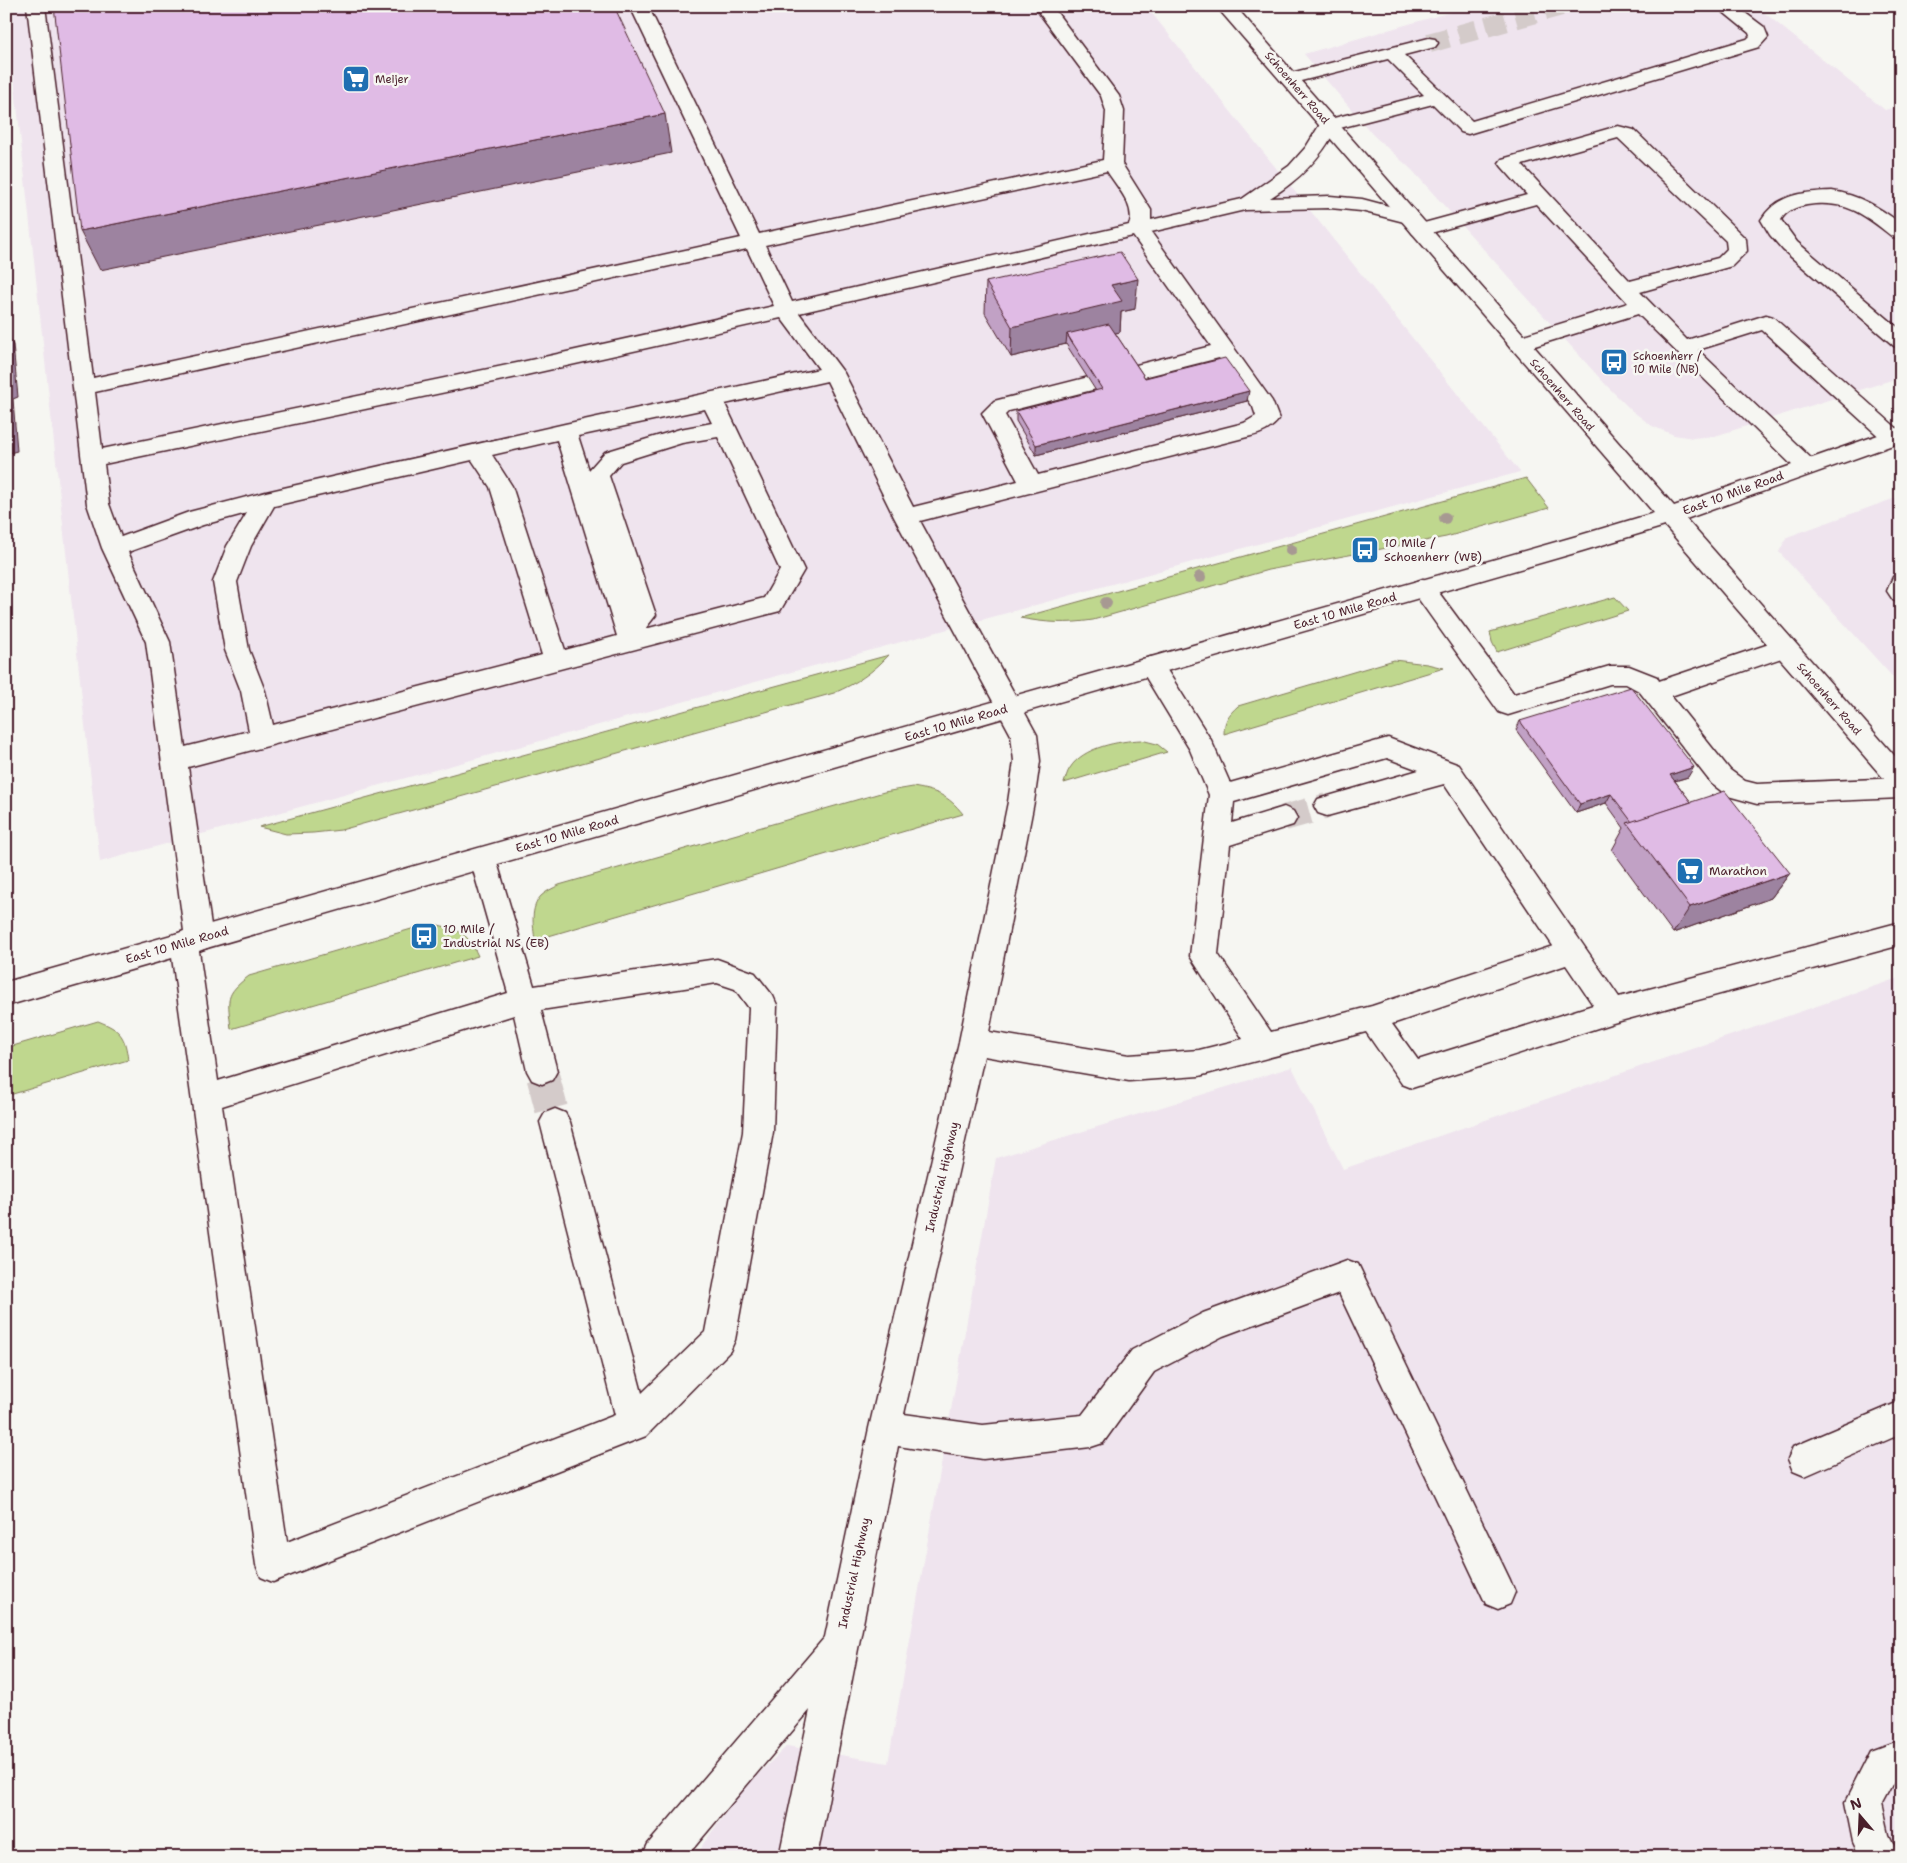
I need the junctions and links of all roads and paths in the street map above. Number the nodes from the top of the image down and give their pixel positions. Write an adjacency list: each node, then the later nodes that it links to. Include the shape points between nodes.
1 (36, 6): 26 (main road)
2 (638, 6): 17 (main road, Industrial Highway)
3 (1043, 6): 11 (main road, via 1110,96 1115,111)
4 (1226, 6): 8 (main road, Schoenherr Road)
5 (1725, 6): 9 (main road, via 1758,31 1753,43 1468,128)
6 (1429, 43): 7 (main road)
7 (1392, 53): 8 (main road); 9 (main road)
8 (1289, 79): 10 (main road, Schoenherr Road)
9 (1437, 97): 10 (main road)
10 (1329, 125): 13 (main road, via 1318,148 1304,164 1283,182); 14 (main road, Schoenherr Road)
11 (1112, 164): 15 (main road, via 1141,210); 17 (main road)
12 (1540, 197): 14 (main road); 18 (main road); 18 (main road, via 1509,163 1618,132 1627,134 1736,239 1737,251 1725,262)
13 (1245, 204): 14 (main road, via 1330,202 1362,205); 15 (main road)
14 (1414, 223): 22 (main road, Schoenherr Road)
15 (1138, 228): 20 (main road); 24 (main road)
16 (1901, 234): 21 (main road, via 1861,204 1840,196 1787,204 1776,210 1771,220 1790,246)
17 (753, 242): 20 (main road, Industrial Highway); 26 (main road)
18 (1626, 289): 19 (main road)
19 (1642, 306): 22 (main road); 23 (main road)
20 (786, 310): 25 (main road, Industrial Highway); 32 (main road)
21 (1901, 341)
22 (1518, 344): 36 (main road, Schoenherr Road)
23 (1684, 348): 30 (main road, via 1766,322); 33 (main road)
24 (1224, 350): 34 (main road, via 1002,406 993,413); 34 (main road, via 1264,406 1268,419 1251,429)
25 (833, 372): 27 (main road); 37 (main road, Industrial Highway)
26 (83, 387): 32 (main road)
27 (712, 400): 28 (main road); 29 (main road)
28 (726, 428): 42 (main road, via 680,436 613,457 597,475 644,615); 42 (main road, via 792,570 772,604)
29 (564, 431): 31 (main road); 42 (main road)
30 (1897, 436): 33 (main road, East 10 Mile Road)
31 (478, 451): 35 (main road); 44 (main road, via 501,486)
32 (93, 459): 38 (main road, via 98,504)
33 (1806, 466): 36 (main road, East 10 Mile Road)
34 (1032, 485): 37 (main road)
35 (266, 500): 38 (main road, via 197,518); 48 (main road, via 239,546 225,582 237,650 253,691)
36 (1669, 516): 40 (main road, East 10 Mile Road); 43 (main road, Schoenherr Road)
37 (906, 517): 47 (main road, Industrial Highway)
38 (114, 548): 49 (main road, via 158,642)
39 (1901, 583): 41 (main road)
40 (1423, 588): 45 (main road, East 10 Mile Road); 46 (main road, via 1508,704 1610,674 1629,675 1648,684)
41 (1901, 594)
42 (629, 636): 44 (main road)
43 (1784, 648): 46 (main road); 51 (main road, Schoenherr Road)
44 (556, 660): 48 (main road)
45 (1151, 666): 47 (main road, East 10 Mile Road); 53 (main road, via 1202,746)
46 (1654, 692): 52 (main road, via 1722,776 1737,789 1757,794)
47 (1009, 708): 57 (main road, East 10 Mile Road); 65 (main road, Industrial Highway, via 1024,735 1027,760)
48 (263, 737): 49 (main road)
49 (175, 760): 59 (main road)
50 (1450, 772): 53 (main road, via 1388,748); 54 (main road); 60 (main road)
51 (1901, 781)
52 (1901, 788)
53 (1222, 795): 56 (main road)
54 (1327, 806)
55 (1284, 818): 56 (main road)
56 (1217, 838): 66 (main road, via 1204,956)
57 (483, 859): 59 (main road, East 10 Mile Road); 62 (main road)
58 (1901, 933): 63 (main road)
59 (192, 941): 61 (main road, East 10 Mile Road); 68 (main road, via 198,1046)
60 (1572, 951): 63 (main road); 64 (main road)
61 (6, 994)
62 (524, 1000): 67 (main road); 68 (main road); 71 (main road, via 716,971 745,981 763,1005 758,1132 720,1340)
63 (1613, 1012): 64 (main road, via 1412,1075)
64 (1372, 1018): 66 (main road)
65 (973, 1042): 66 (main road, via 1129,1068 1200,1062); 72 (main road, Industrial Highway)
66 (1265, 1047)
67 (542, 1071)
68 (207, 1098): 71 (main road, via 272,1565)
69 (555, 1122): 71 (main road)
70 (1901, 1417): 73 (main road)
71 (634, 1424)
72 (885, 1428): 74 (main road, via 983,1442 1091,1431 1143,1361 1214,1324 1347,1275); 75 (main road, Industrial Highway)
73 (1805, 1459)
74 (1498, 1592)
75 (839, 1648): 77 (main road, Industrial Highway); 78 (main road, Industrial Highway)
76 (1901, 1758): 79 (main road, via 1884,1764 1863,1802 1872,1842)
77 (661, 1857)
78 (798, 1857)
79 (1880, 1857)

